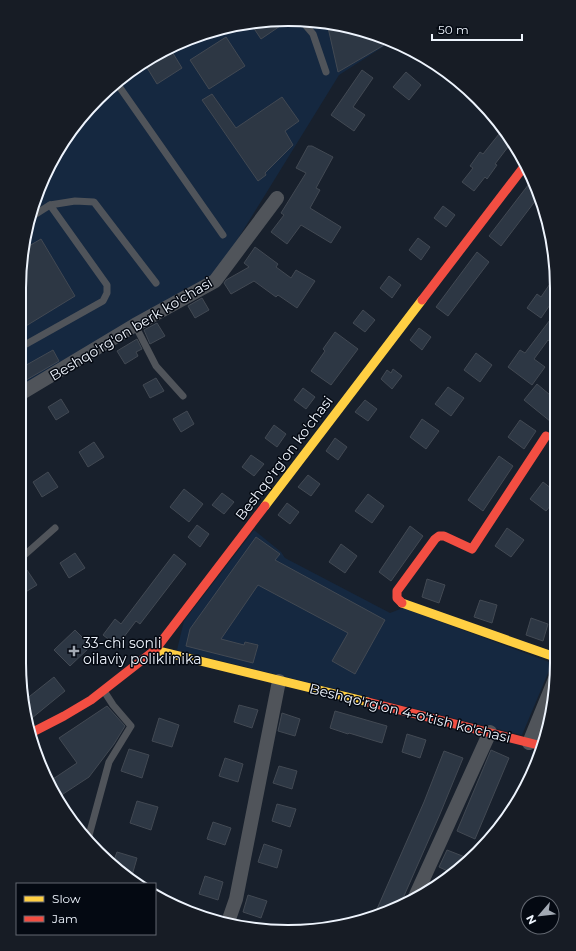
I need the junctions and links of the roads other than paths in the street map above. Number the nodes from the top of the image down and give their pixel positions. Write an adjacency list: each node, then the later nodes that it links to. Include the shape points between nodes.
1 (307, 27): 2 (lane, via 313,34)
2 (326, 72)
3 (120, 87): 8 (lane)
4 (522, 170): 17 (street, Beshqo'rg'on ko'chasi)
5 (277, 198): 10 (street, Beshqo'rg'on berk ko'chasi, via 215,281)
6 (50, 205): 7 (lane); 9 (lane, via 75,201 94,202); 11 (lane, via 107,285 107,293 103,301)
7 (37, 213)
8 (223, 235)
9 (156, 283)
10 (135, 325): 12 (street, Beshqo'rg'on berk ko'chasi); 13 (lane, via 156,366)
11 (26, 344)
12 (26, 390)
13 (183, 396)
14 (546, 436): 18 (street, via 472,550 439,536 397,591 397,598 402,603)
15 (55, 528): 16 (lane)
16 (26, 554)
17 (155, 650): 19 (street, Beshqo'rg'on 4-o'tish ko'chasi); 20 (street, Beshqo'rg'on ko'chasi)
18 (550, 655)
19 (279, 681): 23 (street, Beshqo'rg'on 4-o'tish ko'chasi); 27 (street, via 236,899)
20 (104, 689): 22 (street, Beshqo'rg'on ko'chasi, via 64,716); 25 (lane, via 113,705 131,726 109,762)
21 (545, 712): 24 (street)
22 (35, 731)
23 (490, 732): 24 (street, Beshqo'rg'on 4-o'tish ko'chasi); 26 (street)
24 (536, 744)
25 (89, 834)
26 (420, 890)
27 (229, 918)

